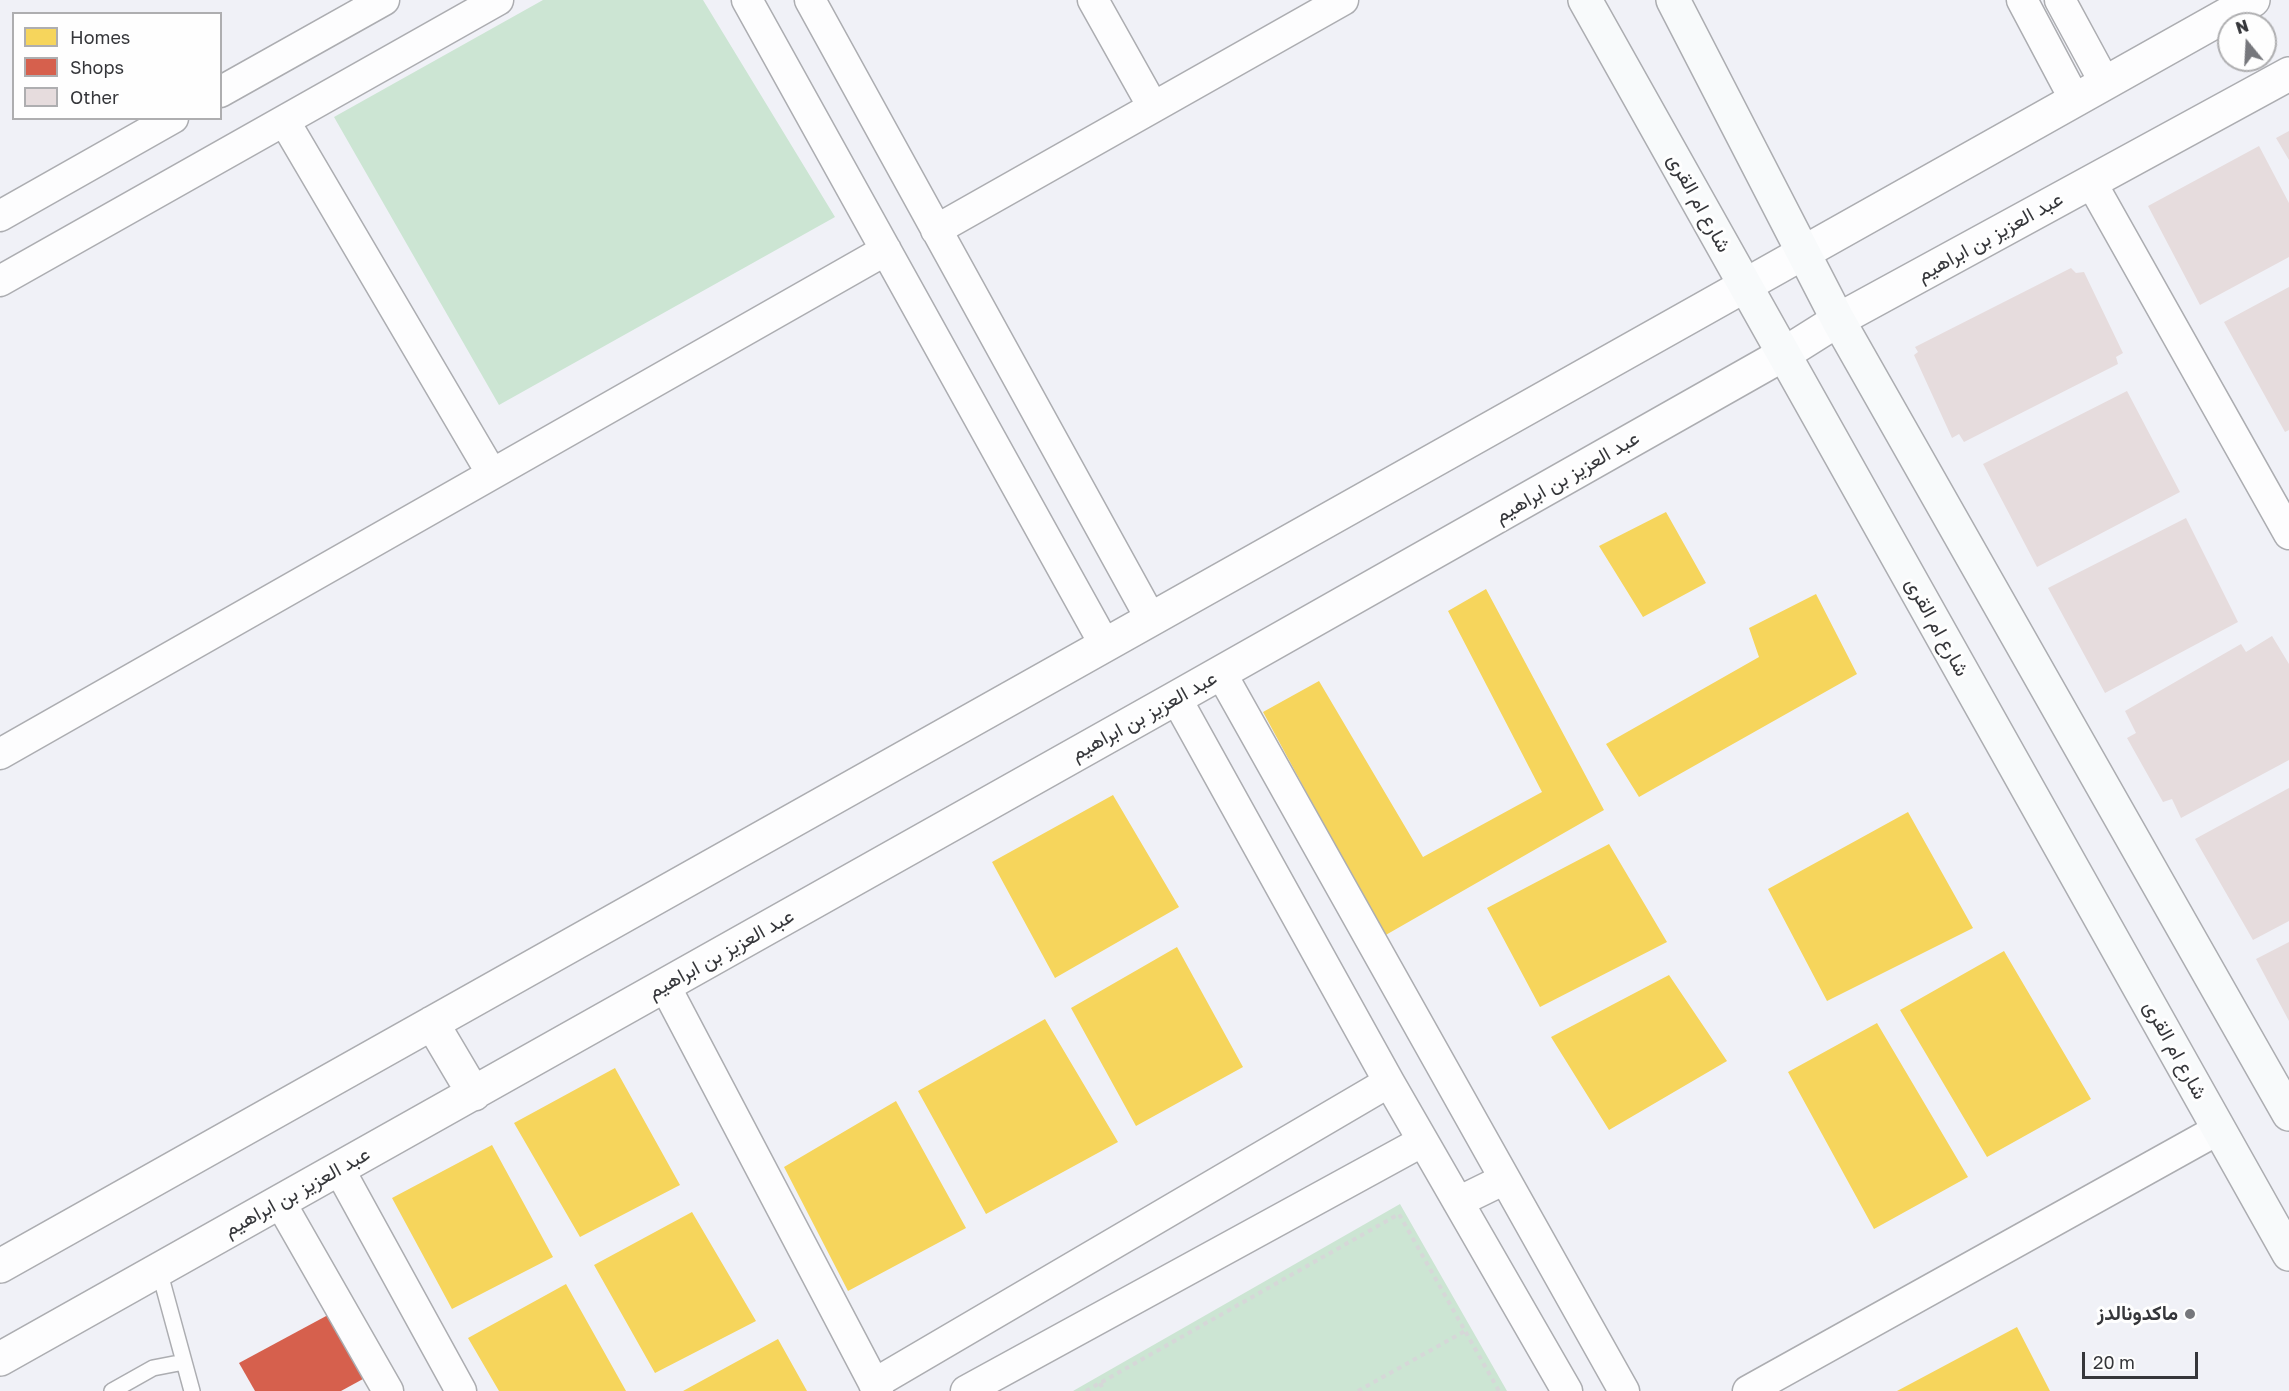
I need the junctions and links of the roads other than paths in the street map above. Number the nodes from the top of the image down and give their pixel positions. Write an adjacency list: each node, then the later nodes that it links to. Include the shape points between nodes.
1 (384, 0): 14 (street)
2 (498, 0): 18 (street)
3 (747, 0): 22 (street)
4 (810, 0): 21 (street)
5 (1093, 0): 16 (street)
6 (1343, 0): 16 (street)
7 (1585, 0): 25 (main road, شارع ام القرى)
8 (1673, 0): 23 (main road)
9 (2022, 0): 15 (street)
10 (2060, 0): 13 (street)
11 (2253, 0): 13 (street)
12 (2289, 74): 19 (street, عبد العزيز بن ابراهيم)
13 (2105, 83): 15 (street)
14 (222, 91)
15 (2075, 99): 23 (street)
16 (1153, 107): 21 (street)
17 (169, 120): 20 (street)
18 (285, 122): 24 (street); 28 (street)
19 (2091, 182): 26 (street, عبد العزيز بن ابراهيم); 29 (street)
20 (0, 216)
21 (936, 230): 30 (street)
22 (886, 250): 28 (street); 31 (street)
23 (1803, 253): 25 (street); 26 (main road)
24 (0, 281)
25 (1745, 285): 27 (main road, شارع ام القرى); 30 (street)
26 (1838, 320): 27 (street, عبد العزيز بن ابراهيم); 39 (main road)
27 (1784, 354): 32 (street, عبد العزيز بن ابراهيم); 40 (main road, شارع ام القرى)
28 (492, 474): 34 (street)
29 (2289, 534)
30 (1151, 619): 31 (street)
31 (1105, 645): 36 (street)
32 (1221, 673): 33 (street, عبد العزيز بن ابراهيم); 43 (street)
33 (1176, 698): 35 (street, عبد العزيز بن ابراهيم); 37 (street)
34 (0, 754)
35 (664, 986): 38 (street, عبد العزيز بن ابراهيم); 51 (street)
36 (432, 1023): 38 (street); 47 (street)
37 (1389, 1082): 41 (street); 51 (street)
38 (474, 1094): 42 (street, عبد العزيز بن ابراهيم)
39 (2289, 1114)
40 (2219, 1129): 46 (main road, شارع ام القرى); 59 (street)
41 (1423, 1141): 45 (street); 56 (street)
42 (339, 1169): 44 (street, عبد العزيز بن ابراهيم); 55 (street)
43 (1505, 1179): 45 (street); 58 (street)
44 (280, 1202): 48 (street, عبد العزيز بن ابراهيم); 54 (street)
45 (1458, 1202): 57 (street)
46 (2289, 1254)
47 (0, 1266)
48 (159, 1270): 49 (street, عبد العزيز بن ابراهيم); 50 (lane)
49 (0, 1359)
50 (184, 1362): 52 (lane, via 153,1368); 53 (lane)
51 (876, 1387)
52 (112, 1391)
53 (192, 1391)
54 (388, 1391)
55 (461, 1391)
56 (966, 1391)
57 (1567, 1391)
58 (1624, 1391)
59 (1748, 1391)

